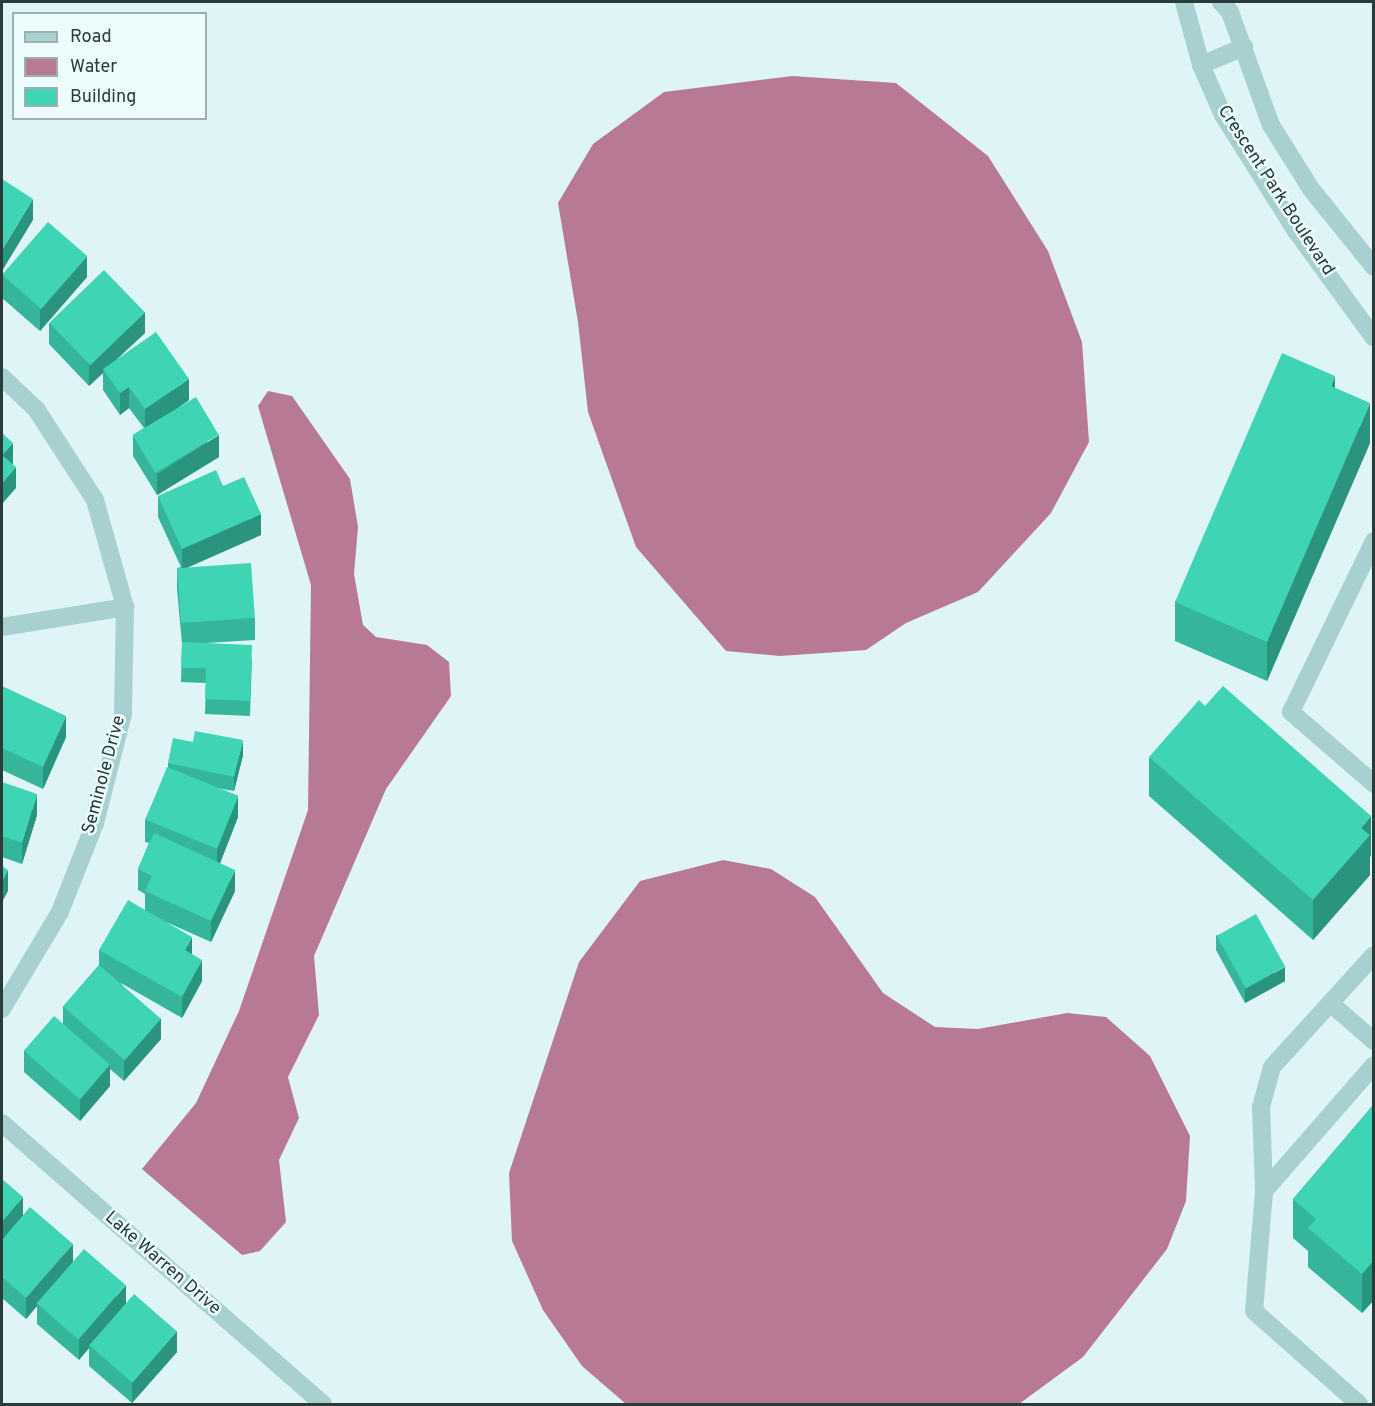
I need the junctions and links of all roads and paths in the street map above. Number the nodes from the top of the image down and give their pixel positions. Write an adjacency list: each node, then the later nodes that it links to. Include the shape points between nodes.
1 (1184, 2): 4 (street, Crescent Park Boulevard)
2 (1221, 2): 3 (street, Crescent Park Boulevard, via 1230,12)
3 (1244, 47): 4 (street); 5 (street, Crescent Park Boulevard, via 1271,125 1311,189)
4 (1201, 64): 6 (street, Crescent Park Boulevard, via 1223,115 1241,144 1296,231)
5 (1374, 267)
6 (1374, 338)
7 (2, 376): 9 (street, Seminole Drive, via 36,409 95,500)
8 (1374, 541): 11 (street, via 1291,712)
9 (125, 607): 10 (street); 14 (street, Seminole Drive, via 123,714 95,823 60,912)
10 (2, 627)
11 (1374, 784)
12 (1374, 955): 13 (street)
13 (1330, 1003): 15 (street); 18 (street, via 1272,1067 1261,1107)
14 (2, 1009)
15 (1374, 1041)
16 (1374, 1065): 18 (street)
17 (2, 1123): 19 (street, Lake Warren Drive)
18 (1264, 1191): 20 (street, via 1254,1311)
19 (323, 1404)
20 (1359, 1404)

